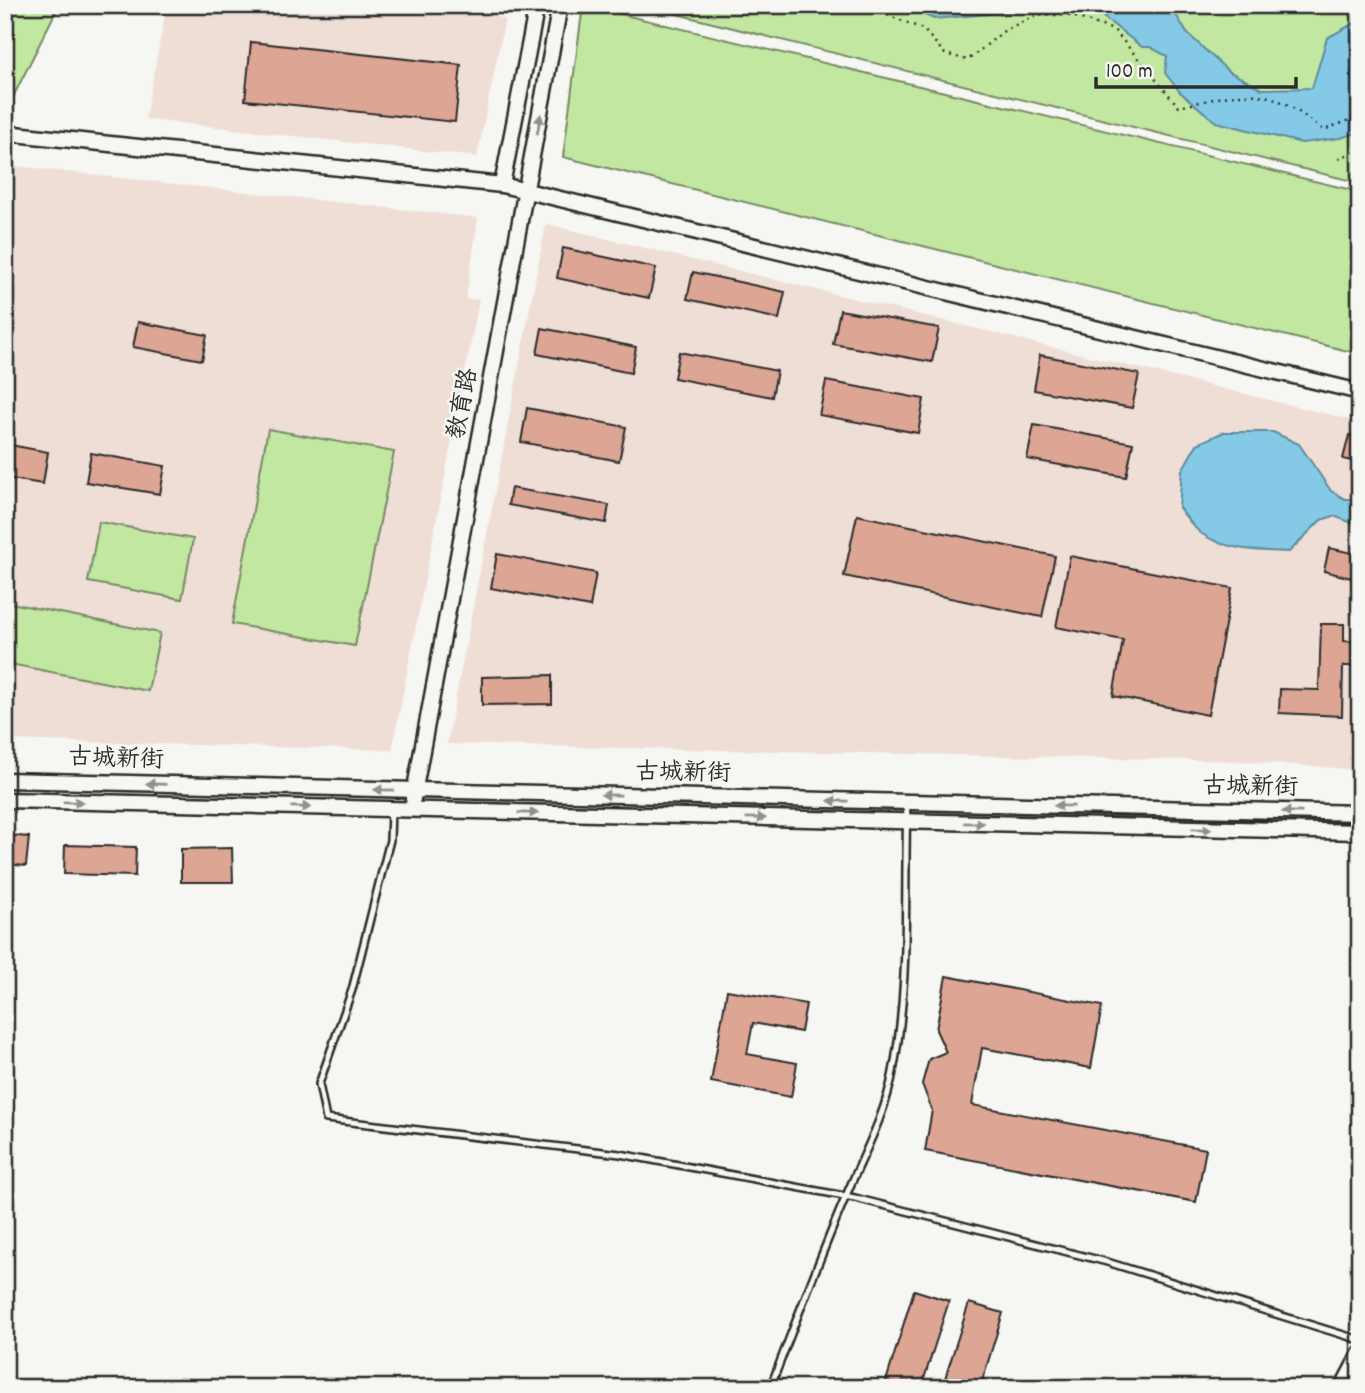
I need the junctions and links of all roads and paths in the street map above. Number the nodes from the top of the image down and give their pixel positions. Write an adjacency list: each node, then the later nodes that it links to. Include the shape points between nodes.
1 (537, 5): 10 (main road)
2 (560, 5): 11 (main road, 教育路, one-way to 2)
3 (790, 5): 6 (path, via 855,8 887,15 923,29 946,54 968,60 1005,30 1039,14 1072,16 1114,30 1179,107 1219,97 1254,95 1280,101 1324,130)
4 (1360, 64): 5 (path, via 1350,75)
5 (1360, 86)
6 (1360, 116)
7 (5, 133): 10 (main road)
8 (1360, 148): 9 (path)
9 (1339, 159)
10 (502, 185): 11 (main road)
11 (527, 191): 12 (main road); 14 (main road, 教育路)
12 (1360, 392)
13 (5, 780): 14 (main road, 古城新街, one-way to 13)
14 (414, 791): 16 (main road, 古城新街, one-way to 14); 18 (main road, 教育路)
15 (5, 800): 17 (main road, 古城新街, one-way to 17)
16 (907, 803): 19 (main road, 古城新街, one-way to 16); 20 (lane)
17 (391, 809): 18 (main road, 古城新街); 22 (lane, via 390,841 358,965 319,1084 326,1119 620,1154)
18 (411, 810): 20 (main road, 古城新街, one-way to 20)
19 (1360, 813)
20 (906, 822): 21 (main road, 古城新街, one-way to 21); 22 (lane, via 902,990 893,1073 874,1135)
21 (1360, 832)
22 (846, 1196): 23 (lane, via 1107,1262); 25 (lane)
23 (1360, 1340)
24 (1360, 1354): 26 (main road)
25 (770, 1388)
26 (1342, 1388)

